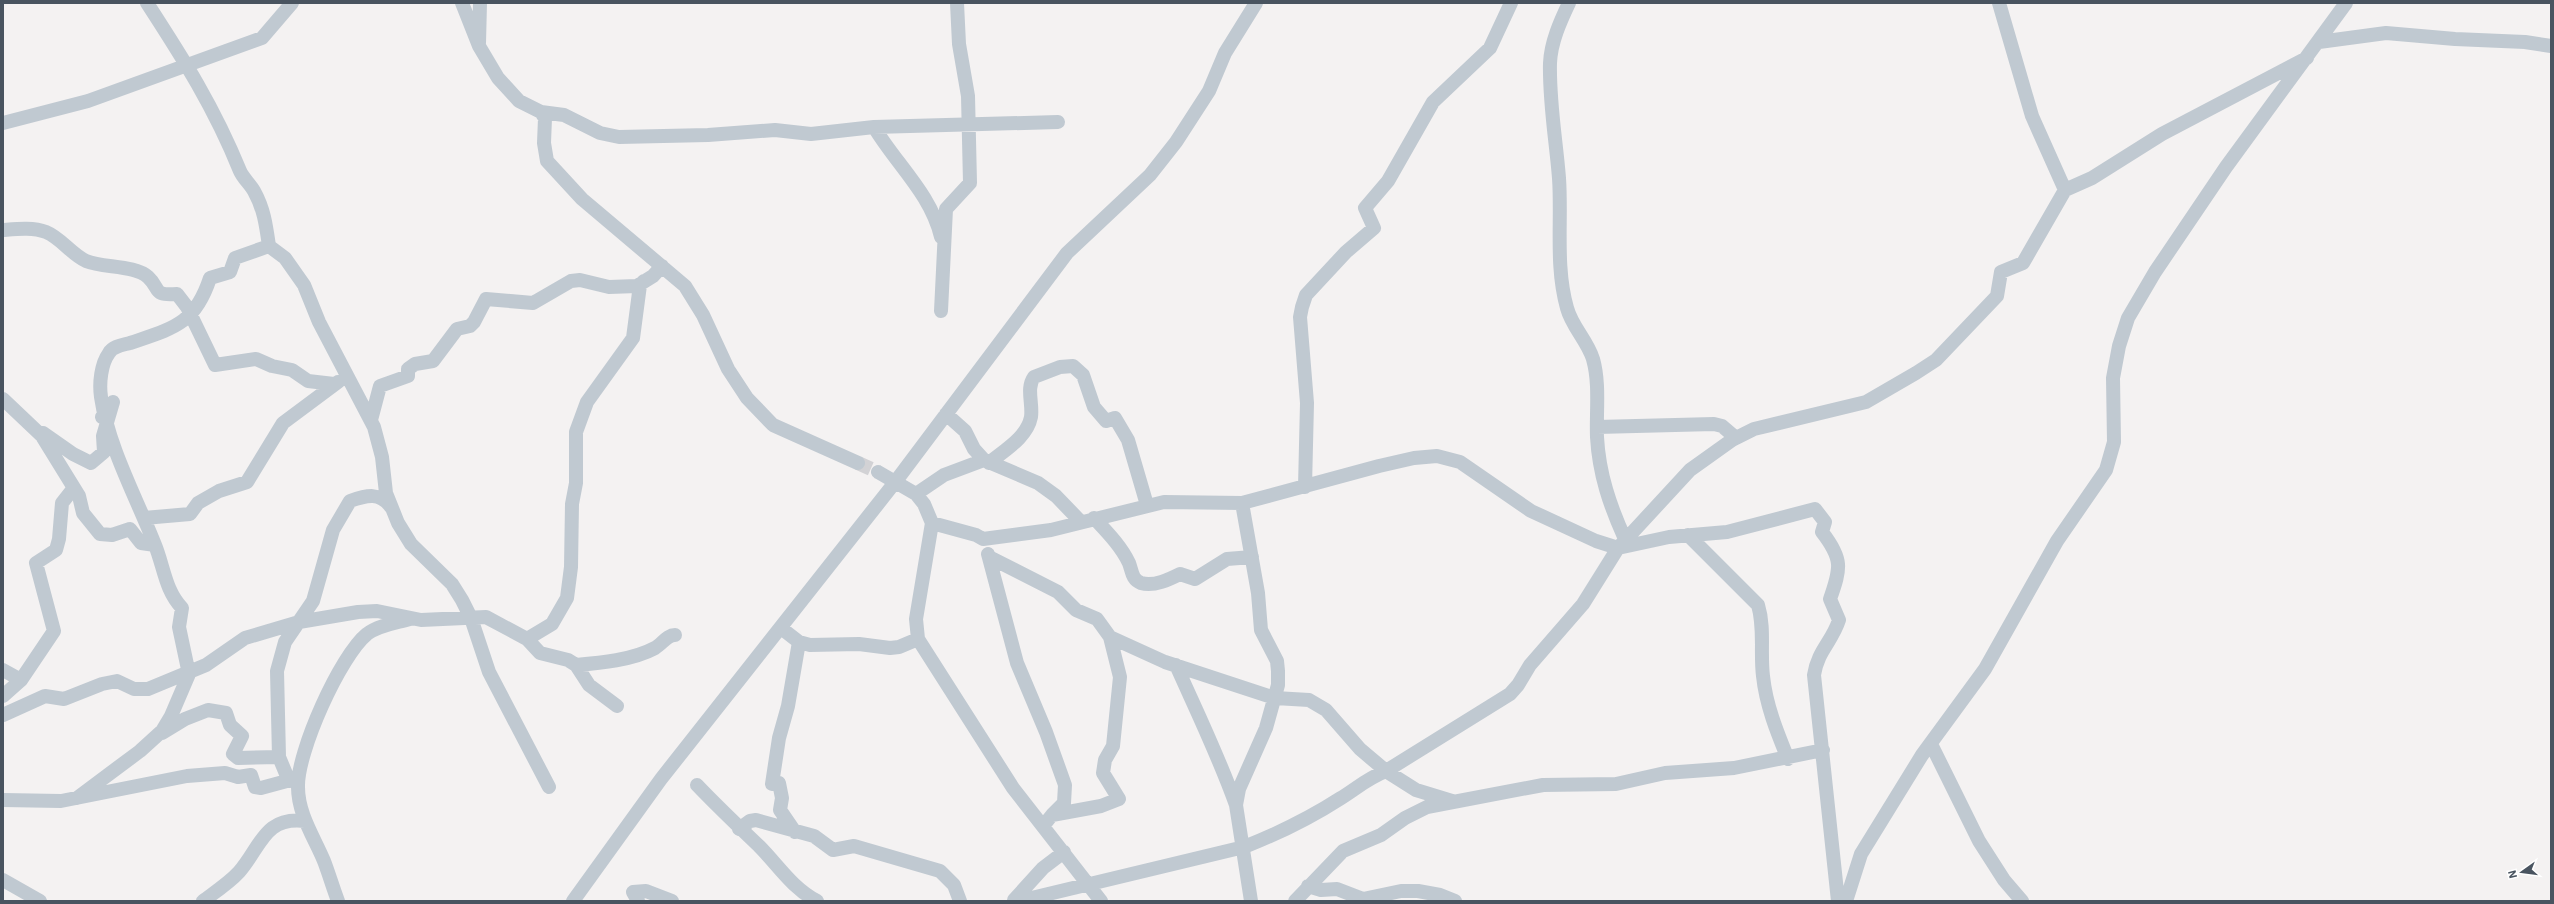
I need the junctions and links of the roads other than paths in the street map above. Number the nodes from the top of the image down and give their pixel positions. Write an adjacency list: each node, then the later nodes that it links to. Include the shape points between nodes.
1 (147, 3): 15 (street)
2 (292, 3): 15 (street, via 262,38)
3 (462, 3): 12 (street)
4 (480, 3): 12 (street)
5 (957, 3): 19 (street, via 959,44 968,96)
6 (1256, 3): 32 (street, via 1225,53 1209,91 1176,142 1150,175 1067,253)
7 (1512, 3): 42 (street, via 1490,48 1433,102 1388,180 1365,208 1374,228 1346,252 1306,295 1300,317 1307,403)
8 (1569, 3): 36 (street, via 1557,29 1550,62 1559,180 1561,258 1567,307 1593,359 1597,384)
9 (1999, 3): 21 (street, via 2032,116)
10 (2346, 3): 11 (street)
11 (2319, 42): 13 (street, via 2386,32); 14 (street)
12 (479, 46): 16 (street, via 498,78 510,92 519,101)
13 (2551, 46)
14 (2307, 58): 21 (street, via 2162,134 2092,178); 77 (street, via 2222,174 2155,272 2128,318 2113,378 2114,442 2106,470 2057,541 1985,669)
15 (189, 66): 18 (street, via 88,101); 23 (street, via 233,151 240,172 253,189 264,212)
16 (542, 112): 20 (street, via 564,115 600,133 619,137 775,130 811,134); 25 (street, via 545,118 544,149 547,162 582,199)
17 (1058, 122): 19 (street)
18 (3, 123)
19 (968, 126): 20 (street); 24 (street, via 970,183 946,209)
20 (874, 127): 24 (street, via 889,153 930,206 939,229)
21 (2065, 190): 37 (street, via 2023,263 2002,272 1997,296 1936,360 1866,402 1779,422 1754,429)
22 (3, 230): 28 (street, via 20,228 46,232 86,261 130,270 148,277 156,290 166,295 177,294)
23 (269, 246): 28 (street, via 235,258 230,272 210,278 203,299); 29 (street, via 285,258 304,285 318,322)
24 (943, 251): 27 (street)
25 (662, 266): 26 (street); 39 (street, via 675,276 694,298 737,385 767,420 789,434)
26 (644, 281): 34 (street, via 637,286 623,287 609,287 580,280 571,281 533,303 486,299 474,322 470,326 457,329 434,361 415,364 408,369 408,376 380,386); 64 (street, via 640,285 632,338 587,402 576,432 572,567 567,598 552,624)
27 (941, 311)
28 (191, 315): 30 (street, via 215,365 256,359 272,366 292,370 308,381); 33 (street, via 158,333 110,351 100,383)
29 (347, 375): 30 (street); 34 (street)
30 (334, 384): 48 (street, via 283,423 247,482 219,491 198,503 190,514)
31 (3, 399): 35 (street)
32 (946, 414): 38 (street, via 966,431 974,448); 41 (street)
33 (106, 419): 35 (street, via 99,420 113,402 103,436 104,452 91,463 73,454); 48 (street)
34 (371, 420): 47 (street, via 380,443 386,493)
35 (32, 425): 43 (street, via 42,436)
36 (1597, 427): 37 (street, via 1714,424 1722,426); 54 (street, via 1600,466)
37 (1736, 438): 54 (street, via 1690,470)
38 (987, 462): 44 (street, via 944,475); 46 (street, via 1017,440 1029,422 1034,377 1060,366 1073,366 1083,375 1094,407 1106,421 1115,418 1126,432); 51 (street, via 1038,483 1061,501)
39 (858, 463)
40 (878, 472): 41 (street)
41 (896, 481): 44 (street); 61 (street)
42 (1305, 487): 45 (street); 54 (street, via 1414,458 1450,458 1460,462 1531,511 1596,541)
43 (74, 489): 55 (street, via 79,496 83,513 100,534 112,535 130,529 141,543); 71 (street, via 62,503 56,550 36,564 54,631)
44 (916, 494): 50 (street)
45 (1242, 503): 46 (street, via 1164,502); 57 (street)
46 (1146, 505): 49 (street)
47 (392, 507): 58 (street, via 408,539 452,584); 60 (street, via 385,498 375,496 350,501 333,530 313,601)
48 (144, 518): 55 (street)
49 (1094, 518): 51 (street); 57 (street, via 1118,544 1129,563 1132,577 1141,583 1156,583 1180,574 1195,580 1227,559)
50 (932, 522): 53 (street); 65 (street, via 916,619)
51 (1081, 522): 53 (street, via 1051,530)
52 (1688, 535): 54 (street); 78 (street, via 1727,532 1815,509 1825,522 1822,532 1836,556 1839,572 1830,599 1839,620 1836,631 1816,660 1814,676); 80 (street, via 1758,605 1763,621 1760,642 1767,701)
53 (983, 539): 56 (street)
54 (1621, 543): 81 (street, via 1583,604 1530,665 1510,694)
55 (155, 545): 70 (street, via 172,597 182,608 179,627)
56 (989, 557): 63 (street, via 1058,592 1076,610 1097,619); 89 (street, via 1017,663 1065,785 1064,803)
57 (1252, 558): 73 (street, via 1261,630 1277,661)
58 (471, 618): 59 (street); 64 (street, via 486,616); 84 (street, via 489,672)
59 (413, 619): 60 (street, via 385,612 358,612); 82 (street, via 369,633 350,655 339,672 314,727)
60 (299, 622): 70 (street, via 245,638); 79 (street, via 285,642 277,671)
61 (781, 628): 66 (street); 103 (street, via 661,779)
62 (675, 635): 67 (street, via 671,635 655,648 641,653)
63 (1110, 637): 68 (street); 89 (street, via 1120,677 1113,746 1103,773 1119,798 1101,806)
64 (527, 639): 67 (street, via 540,652)
65 (918, 639): 66 (street, via 890,648 859,644 810,645); 89 (street, via 1013,788)
66 (799, 642): 92 (street, via 772,784 779,784 782,798 780,810)
67 (576, 665): 74 (street, via 589,685)
68 (1176, 665): 73 (street); 88 (street, via 1222,763)
69 (3, 670): 71 (street)
70 (189, 674): 75 (street, via 148,689 134,689 117,681 64,699 45,696); 76 (street, via 171,716)
71 (21, 680): 72 (street)
72 (3, 696)
73 (1275, 698): 81 (street, via 1309,700 1326,710 1360,749); 88 (street, via 1266,728 1239,789)
74 (617, 706)
75 (3, 715)
76 (155, 737): 79 (street, via 185,719 208,710 226,713 230,725 242,736 233,754 238,758); 85 (street, via 140,752)
77 (1931, 744): 112 (street, via 1861,854); 113 (street, via 1979,841 2004,880)
78 (1822, 750): 80 (street); 111 (street)
79 (279, 758): 82 (street)
80 (1788, 758): 87 (street, via 1734,768 1665,773 1616,784 1543,785)
81 (1386, 771): 87 (street, via 1416,790); 93 (street, via 1369,777 1342,798 1302,821)
82 (294, 779): 85 (street, via 261,788 255,787 251,775 238,777 225,772 202,774 152,784 130,785); 90 (street)
83 (697, 785): 91 (street)
84 (549, 787)
85 (77, 798): 86 (street, via 41,802)
86 (3, 800)
87 (1452, 801): 97 (street, via 1427,807 1404,818 1381,834 1343,851)
88 (1236, 805): 93 (street)
89 (1048, 820): 94 (street)
90 (305, 821): 101 (street, via 294,819 269,829 238,873); 102 (street)
91 (739, 829): 92 (street, via 756,820); 98 (street)
92 (795, 832): 106 (street, via 814,836 833,850 854,846 940,871 954,884)
93 (1244, 847): 96 (street); 108 (street)
94 (1064, 852): 96 (street); 99 (street, via 1043,868)
95 (3, 880): 100 (street)
96 (1089, 883): 99 (street); 107 (street)
97 (1308, 886): 109 (street); 110 (street, via 1321,890 1337,889 1363,899 1401,890 1440,895)
98 (808, 900)
99 (1017, 900)
100 (40, 901)
101 (203, 901)
102 (338, 901)
103 (573, 901)
104 (638, 901): 105 (street, via 633,892 646,891)
105 (672, 901)
106 (960, 901)
107 (1101, 901)
108 (1251, 901)
109 (1295, 901)
110 (1455, 901)
111 (1838, 901)
112 (1846, 901)
113 (2022, 901)

